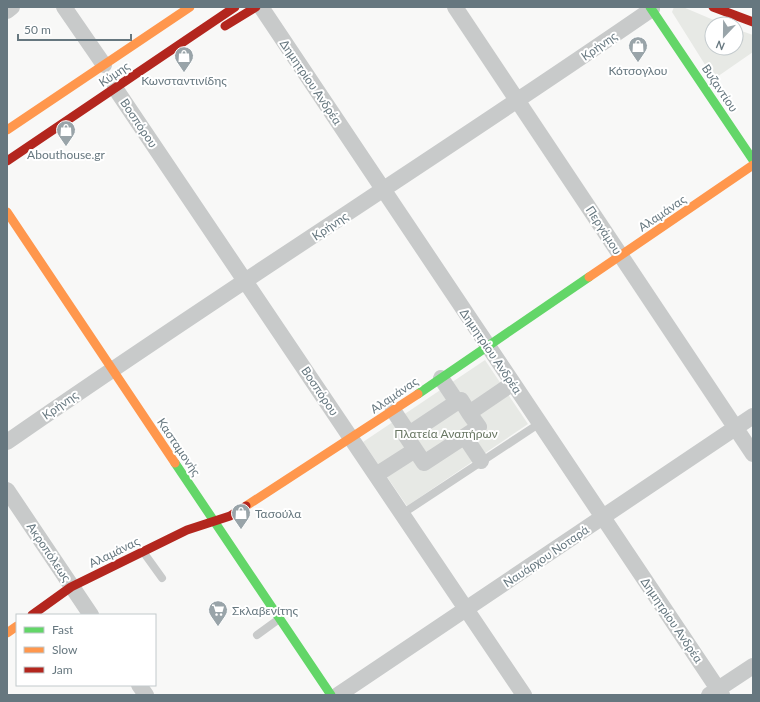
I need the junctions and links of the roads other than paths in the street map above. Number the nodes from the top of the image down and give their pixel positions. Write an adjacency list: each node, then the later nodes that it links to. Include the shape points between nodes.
1 (12, 7): 10 (street)
2 (64, 7): 12 (street)
3 (190, 7): 12 (street, Κύμης)
4 (235, 7): 13 (street, Κύμης)
5 (256, 7): 13 (street, via 162,65)
6 (261, 7): 20 (street, Δημητρίου Ανδρέα)
7 (455, 7): 15 (street, Περγάμου)
8 (713, 7): 11 (street)
9 (651, 8): 15 (street, Κρήνης); 17 (street, Βυζαντίου)
10 (7, 11)
11 (753, 22)
12 (104, 64): 16 (street, Κύμης)
13 (138, 73): 14 (street, Κύμης)
14 (115, 88): 18 (street, Κύμης); 23 (street, Βοσπόρου)
15 (519, 101): 20 (street, Κρήνης); 22 (street, Περγάμου)
16 (7, 130)
17 (753, 160)
18 (7, 161)
19 (753, 165): 22 (street, Αλαμάνας)
20 (383, 190): 23 (street, Κρήνης); 24 (street, Δημητρίου Ανδρέα)
21 (7, 212): 25 (street, Κασταμονής)
22 (620, 256): 24 (street, Αλαμάνας); 33 (street, Περγάμου)
23 (246, 281): 25 (street, Κρήνης); 36 (street, Βοσπόρου)
24 (488, 346): 26 (street, Αλαμάνας); 27 (street, Δημητρίου Ανδρέα)
25 (113, 370): 37 (street, Κρήνης); 45 (street, Κασταμονής)
26 (441, 378): 28 (street); 29 (street, Αλαμάνας)
27 (513, 383): 30 (street); 32 (street, Δημητρίου Ανδρέα)
28 (457, 402): 30 (street, via 461,400); 34 (street)
29 (393, 410): 34 (street); 36 (street, Αλαμάνας)
30 (469, 413): 35 (street, via 479,427)
31 (753, 416): 33 (street, Ναυάρχου Νοταρά)
32 (540, 423): 40 (lane); 44 (street, Δημητρίου Ανδρέα)
33 (736, 428): 39 (street, Περγάμου); 44 (street, Ναυάρχου Νοταρά)
34 (409, 434): 38 (street, via 406,436)
35 (465, 437): 38 (street, via 424,463); 40 (street)
36 (351, 438): 41 (street, Βοσπόρου); 45 (street, Αλαμάνας, via 230,516)
37 (7, 442)
38 (415, 450): 41 (street)
39 (753, 454)
40 (481, 461): 43 (lane)
41 (376, 476): 43 (street, Βοσπόρου)
42 (7, 490): 48 (street, Ακροπόλεως)
43 (402, 514): 49 (street, Βοσπόρου)
44 (604, 518): 49 (street, Ναυάρχου Νοταρά); 58 (street, Δημητρίου Ανδρέα)
45 (215, 522): 46 (street, Αλαμάνας, via 188,530); 52 (street, Κασταμονής)
46 (143, 552): 47 (lane); 48 (street, Αλαμάνας)
47 (162, 578)
48 (72, 587): 50 (street, Αλαμάνας); 51 (street, Ακροπόλεως)
49 (467, 610): 61 (street, Ναυάρχου Νοταρά); 62 (street, Βοσπόρου)
50 (33, 614)
51 (90, 614)
52 (279, 618): 55 (lane); 60 (street, Κασταμονής)
53 (16, 627): 54 (street)
54 (7, 633)
55 (257, 635)
56 (753, 666): 58 (street)
57 (140, 686): 59 (street)
58 (716, 693)
59 (146, 695)
60 (330, 695)
61 (338, 695)
62 (524, 695)

